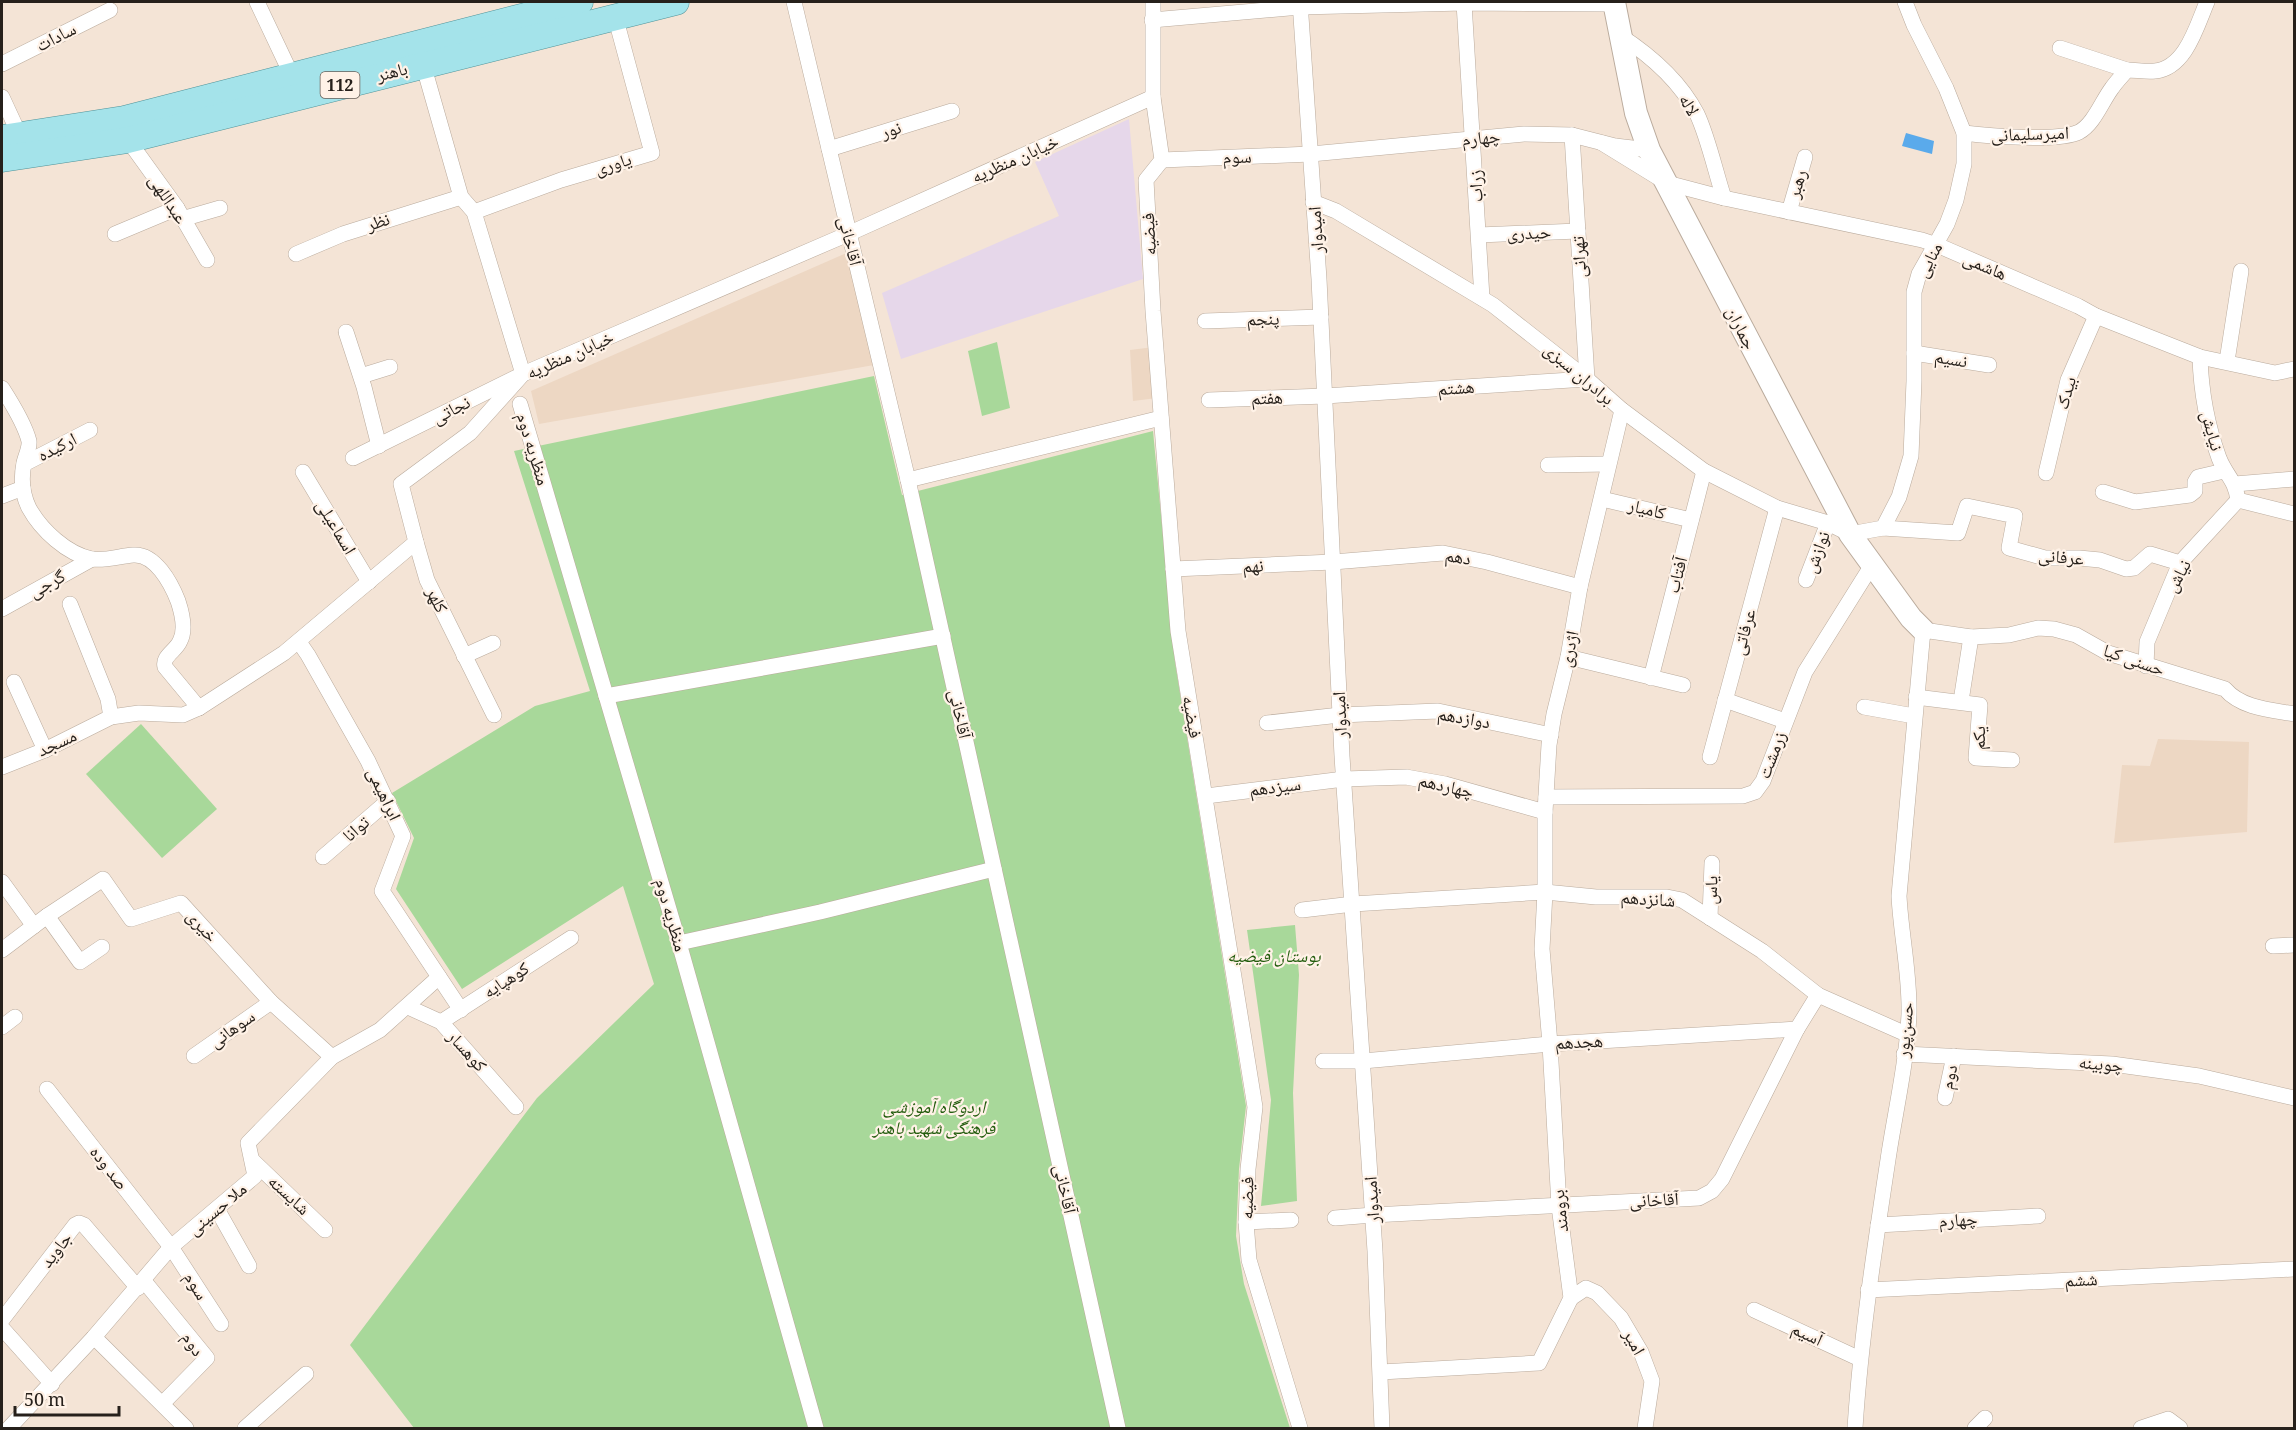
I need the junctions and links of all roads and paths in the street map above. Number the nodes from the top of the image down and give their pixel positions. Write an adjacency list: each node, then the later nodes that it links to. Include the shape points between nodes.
1 (257, 2): 19 (street)
2 (580, 2): 19 (main road, باهنر / 112)
3 (676, 2): 12 (main road, باهنر / 112)
4 (794, 2): 29 (street, آقاخانی)
5 (1153, 2): 13 (street)
6 (1905, 2): 23 (street, منایی)
7 (2207, 2): 18 (street, via 2181,56 2172,64 2154,71)
8 (1464, 3): 9 (street); 10 (street); 26 (street, زراب)
9 (1614, 3): 14 (main road, جماران)
10 (1300, 4): 13 (street); 31 (street, امیدوار)
11 (110, 10): 16 (street, سادات)
12 (615, 16): 17 (main road, باهنر / 112); 40 (street, یاوری, via 652,153 561,180)
13 (1152, 20): 20 (street)
14 (1619, 35): 30 (main road, جماران, via 1636,113); 37 (street, لاله, via 1643,50 1679,87 1697,115)
15 (2060, 48): 18 (street)
16 (2, 64)
17 (423, 64): 27 (main road, باهنر / 112); 36 (street)
18 (2127, 70): 23 (street, امیرسلیمانی, via 2079,132 1997,137)
19 (292, 76): 25 (main road, باهنر / 112, via 124,119)
20 (1153, 97): 34 (street); 45 (street, خیابان منظریه)
21 (2, 98): 25 (street)
22 (952, 111): 29 (street, نور)
23 (1964, 133): 47 (street, منایی, via 1964,164 1956,200)
24 (1572, 135): 26 (street, چهارم); 28 (street, چهارم); 43 (street, تهرانی)
25 (11, 137)
26 (1474, 139): 31 (street, چهارم); 46 (street, زراب)
27 (128, 140): 33 (main road, باهنر / 112); 42 (street, عبداللهی)
28 (1602, 142): 30 (street, چهارم); 35 (street, هاشمی)
29 (829, 150): 45 (street, آقاخانی)
30 (1649, 150): 35 (main road, جماران)
31 (1311, 154): 34 (street, سوم); 38 (street, امیدوار)
32 (1805, 157): 41 (street, رهبر)
33 (2, 159)
34 (1162, 160): 70 (street, فیضیه, via 1146,180)
35 (1667, 183): 37 (street, هاشمی); 94 (main road, جماران)
36 (461, 197): 40 (street); 48 (street, نظر, via 343,234)
37 (1724, 198): 41 (street, هاشمی)
38 (1313, 202): 51 (street, برادران سبزی, via 1336,211); 53 (street, امیدوار)
39 (220, 208): 42 (street)
40 (474, 212): 62 (street)
41 (1789, 212): 47 (street, هاشمی)
42 (179, 214): 44 (street); 49 (street, عبداللهی)
43 (1578, 231): 46 (street, حیدری); 64 (street, تهرانی)
44 (114, 234)
45 (848, 234): 62 (street, خیابان منظریه); 82 (street, آقاخانی)
46 (1479, 235): 51 (street, زراب)
47 (1937, 245): 52 (street, هاشمی); 56 (street, منایی, via 1919,274 1914,292)
48 (296, 254)
49 (207, 260)
50 (2241, 271): 58 (street)
51 (1482, 298): 64 (street, برادران سبزی)
52 (2096, 316): 57 (street, هاشمی); 80 (street, بیدک, via 2068,380)
53 (1321, 317): 54 (street, پنجم); 66 (street, امیدوار)
54 (1205, 321)
55 (346, 332): 63 (street)
56 (1914, 353): 59 (street, نسیم); 93 (street, منایی, via 1911,456 1899,496)
57 (2200, 357): 58 (street, هاشمی); 78 (street, نیایش, via 2210,433)
58 (2228, 361): 61 (street, هاشمی, via 2275,373)
59 (1989, 365)
60 (390, 367): 63 (street)
61 (2295, 369)
62 (523, 374): 72 (street, نجاتی); 95 (street, خیابان منظریه, via 470,433 401,484)
63 (361, 376): 72 (street)
64 (1587, 379): 66 (street, هشتم); 69 (street, برادران سبزی)
65 (2, 388): 74 (street, via 29,443)
66 (1325, 396): 67 (street, هفتم); 97 (street, امیدوار)
67 (1209, 400)
68 (520, 404): 117 (street, منظریه دوم)
69 (1622, 410): 75 (street, اژدری); 77 (street, برادران سبزی)
70 (1161, 418): 82 (street); 100 (street, فیضیه)
71 (90, 430): 74 (street, ارکیده)
72 (379, 446): 73 (street, نجاتی)
73 (353, 458)
74 (24, 464): 84 (street)
75 (1608, 464): 76 (street); 87 (street, اژدری)
76 (1548, 465)
77 (1704, 471): 89 (street, برادران سبزی); 91 (street, آفتاب)
78 (2224, 471): 83 (street, نیایش); 85 (street, via 2198,477 2195,492 2190,495 2135,502)
79 (303, 472): 102 (street, اسماعیلی)
80 (2046, 473)
81 (2295, 479): 83 (street)
82 (908, 480): 107 (street, آقاخانی)
83 (2235, 484): 88 (street, نیایش)
84 (23, 488): 86 (street); 96 (street, via 29,507 46,531 72,552)
85 (2103, 492)
86 (2, 496)
87 (1602, 499): 91 (street, کامیار); 103 (street, اژدری)
88 (2238, 500): 90 (street); 98 (street, نیاش)
89 (1778, 508): 92 (street, برادران سبزی); 119 (street, عرفاتی)
90 (2295, 514)
91 (1691, 520): 114 (street, آفتاب)
92 (1828, 523): 94 (street, برادران سبزی); 101 (street, نوازش)
93 (1883, 528): 94 (street, عرفانی); 98 (street, عرفانی, via 1958,533 1967,506 2015,516 2009,548 2033,555 2100,560 2126,569 2134,568 2150,554)
94 (1850, 534): 99 (main road, جماران)
95 (416, 542): 102 (street); 111 (street, کلهر, via 427,580)
96 (92, 559): 105 (street, گرجی); 122 (street, via 136,554 160,568 177,599 183,631 181,640 166,658 165,668)
97 (1333, 562): 100 (street, نهم); 103 (street, دهم, via 1443,553); 125 (street, امیدوار)
98 (2180, 563): 113 (street, نیاش, via 2147,642)
99 (1872, 565): 106 (main road, جماران); 128 (street, زرمشت, via 1805,672)
100 (1173, 569): 136 (street, فیضیه, via 1178,631)
101 (1806, 580)
102 (369, 582): 109 (street)
103 (1580, 587): 112 (street, اژدری)
104 (70, 604): 127 (street, via 108,699)
105 (2, 609)
106 (1923, 630): 108 (street, حسنی کیا); 118 (street, حسن‌پور)
107 (943, 636): 117 (street); 141 (street, آقاخانی)
108 (1971, 637): 113 (street, حسنی کیا, via 2054,628); 120 (street, یکم)
109 (299, 642): 122 (street); 137 (street, ابراهیمی)
110 (493, 643): 111 (street)
111 (464, 656): 124 (street, کلهر)
112 (1568, 657): 114 (street); 130 (street, اژدری)
113 (2146, 666): 123 (street, حسنی کیا, via 2225,689 2233,698 2260,708)
114 (1651, 678): 116 (street)
115 (14, 682): 131 (street)
116 (1683, 685)
117 (606, 696): 150 (street, منظریه دوم)
118 (1916, 697): 120 (street, یکم); 126 (street, حسن‌پور)
119 (1725, 700): 128 (street); 132 (street, عرفاتی)
120 (1961, 701): 133 (street, یکم, via 1980,705 1976,758)
121 (1864, 707): 126 (street)
122 (199, 708): 127 (street, via 183,715 140,713)
123 (2295, 714)
124 (494, 715)
125 (1340, 716): 129 (street, دوازدهم); 130 (street, دوازدهم, via 1438,711); 135 (street, امیدوار)
126 (1914, 716): 164 (street, حسن‌پور, via 1899,896 1908,1000)
127 (111, 717): 131 (street, مسجد)
128 (1785, 721): 138 (street, زرمشت, via 1763,781 1755,792 1743,796)
129 (1267, 723)
130 (1551, 735): 138 (street, اژدری)
131 (45, 750): 134 (street, مسجد)
132 (1710, 757)
133 (2012, 760)
134 (2, 767)
135 (1344, 779): 136 (street, سیزدهم); 138 (street, چهاردهم, via 1406,777); 144 (street, امیدوار)
136 (1206, 795): 183 (street, فیضیه, via 1255,1107)
137 (388, 801): 139 (street, توانا); 155 (street, ابراهیمی, via 403,836 382,891)
138 (1545, 804): 143 (street, اژدری)
139 (323, 857)
140 (1712, 863): 147 (street, یاس)
141 (994, 869): 150 (street); 206 (street, آقاخانی)
142 (2, 882): 148 (street)
143 (1545, 892): 144 (street, شانزدهم); 147 (street, شانزدهم, via 1667,897 1682,900); 165 (street, برومند, via 1542,948)
144 (1353, 904): 145 (street, شانزدهم); 171 (street, امیدوار)
145 (1302, 910)
146 (47, 916): 148 (street, خیری); 153 (street, via 80,962); 157 (street, خیری, via 103,879 131,919 181,903)
147 (1710, 918): 156 (street, شانزدهم, via 1762,951)
148 (34, 926): 154 (street, خیری)
149 (571, 938): 159 (street, کوهپایه)
150 (679, 942): 205 (street, منظریه دوم)
151 (2295, 945): 152 (street)
152 (2274, 946)
153 (102, 947)
154 (2, 950)
155 (439, 977): 158 (street, ملا حسینی); 159 (street, ابراهیمی)
156 (1818, 995): 163 (street, آقاخانی); 164 (street, شانزدهم)
157 (271, 1002): 167 (street, سوهانی); 169 (street, خیری)
158 (408, 1007): 161 (street, کوهسار); 169 (street, ملا حسینی, via 380,1030)
159 (461, 1010): 161 (street, کوهپایه)
160 (15, 1017): 162 (street)
161 (441, 1022): 175 (street, کوهسار)
162 (2, 1027)
163 (1797, 1029): 165 (street, هجدهم); 177 (street, آقاخانی, via 1722,1179 1712,1191 1699,1198)
164 (1906, 1034): 166 (street, حسن‌پور)
165 (1550, 1044): 171 (street, هجدهم); 177 (street, برومند)
166 (1904, 1054): 168 (street, چوبینه); 184 (street, حسن‌پور)
167 (194, 1056)
168 (1954, 1056): 173 (street, دوم); 174 (street, چوبینه, via 2112,1064 2199,1076)
169 (332, 1057): 176 (street, ملا حسینی, via 248,1143)
170 (1323, 1061): 171 (street, هجدهم)
171 (1363, 1061): 179 (street, امیدوار)
172 (47, 1089): 186 (street, صد وده)
173 (1945, 1098)
174 (2295, 1098)
175 (516, 1107)
176 (253, 1161): 178 (street, ملا حسینی, via 255,1176); 185 (street, شایسته)
177 (1558, 1206): 179 (street, آقاخانی); 191 (street, برومند)
178 (217, 1209): 186 (street, ملا حسینی); 187 (street)
179 (1373, 1215): 181 (street, آقاخانی); 198 (street, امیدوار)
180 (2038, 1216): 184 (street, چهارم)
181 (1335, 1218)
182 (1291, 1220): 183 (street)
183 (1246, 1222): 207 (street, فیضیه, via 1249,1260)
184 (1878, 1225): 190 (street, حسن‌پور)
185 (325, 1230)
186 (171, 1247): 189 (street, ملا حسینی); 194 (street, سوم)
187 (249, 1266)
188 (2295, 1269): 190 (street, ششم)
189 (141, 1285): 193 (street, جاوید, via 79,1223); 196 (street, ملا حسینی); 201 (street, دوم, via 207,1358)
190 (1868, 1290): 197 (street, حسن‌پور)
191 (1571, 1298): 198 (street, via 1539,1363); 209 (street, امیر, via 1586,1288 1597,1293 1621,1318 1641,1352 1652,1381)
192 (1754, 1310): 197 (street, آسیم)
193 (2, 1320)
194 (220, 1324)
195 (2, 1328): 200 (street)
196 (94, 1337): 200 (street, ملا حسینی); 201 (street)
197 (1860, 1359): 210 (street, حسن‌پور)
198 (1381, 1372): 208 (street, امیدوار)
199 (306, 1374): 204 (street)
200 (52, 1384): 202 (street, ملا حسینی)
201 (162, 1404): 203 (street)
202 (9, 1428)
203 (186, 1428)
204 (245, 1428)
205 (816, 1428)
206 (1118, 1428)
207 (1299, 1428)
208 (1382, 1428)
209 (1645, 1428)
210 (1855, 1428)
211 (2141, 1428): 212 (street, via 2168,1419)
212 (2180, 1428)

